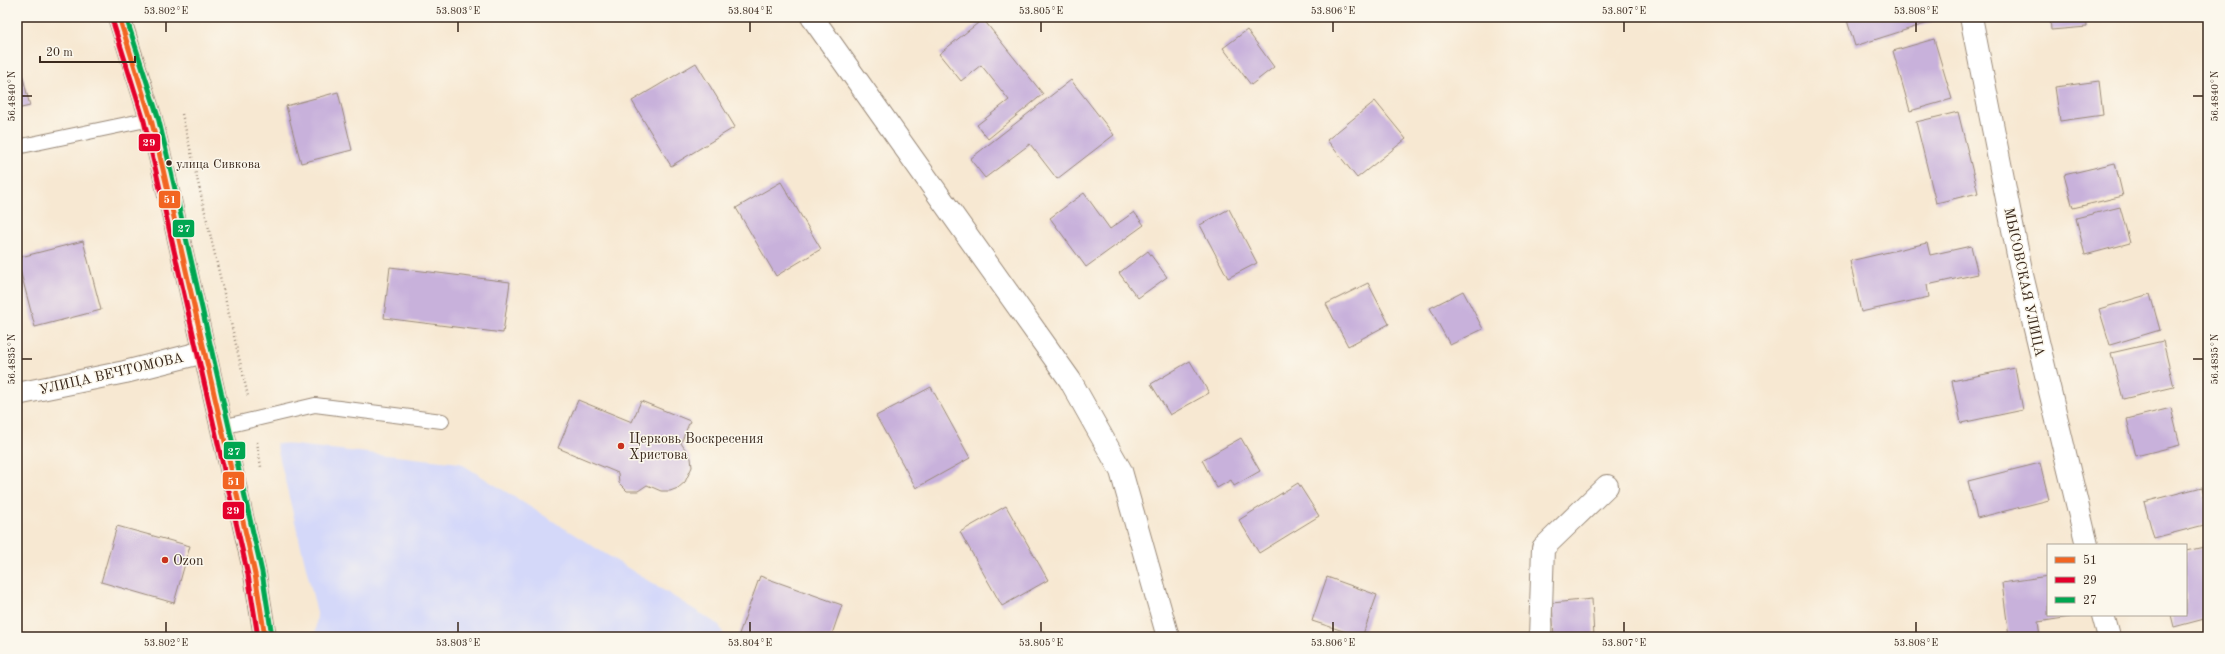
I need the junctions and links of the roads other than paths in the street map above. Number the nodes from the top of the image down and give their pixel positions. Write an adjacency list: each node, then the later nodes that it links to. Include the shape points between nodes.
1 (119, 17): 4 (main road)
2 (812, 17): 14 (street, via 1070,380 1121,471)
3 (1971, 17): 11 (street, МЫСОВСКАЯ УЛИЦА, via 2022,275)
4 (151, 119): 5 (lane); 6 (main road)
5 (17, 147)
6 (204, 352): 7 (street, УЛИЦА ВЕЧТОМОВА, via 125,372); 9 (main road)
7 (17, 394)
8 (442, 421): 9 (lane, via 315,405)
9 (222, 427): 13 (main road, via 255,574)
10 (1607, 486): 15 (street, via 1543,548)
11 (2086, 544)
12 (2103, 616): 16 (street)
13 (265, 637)
14 (1168, 637)
15 (1540, 637)
16 (2108, 637)

